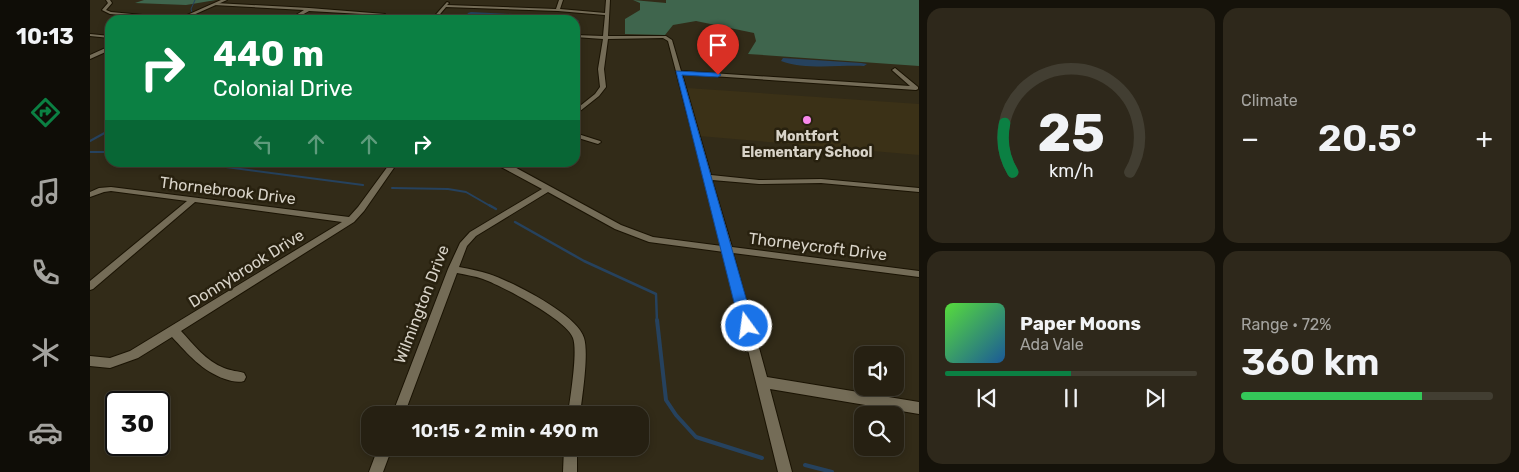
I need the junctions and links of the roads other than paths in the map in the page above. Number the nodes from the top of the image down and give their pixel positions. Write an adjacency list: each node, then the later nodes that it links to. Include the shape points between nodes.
1 (108, 0): 13 (street, via 110,3 104,10)
2 (225, 0): 7 (street)
3 (450, 0): 8 (street)
4 (497, 0): 9 (street)
5 (561, 0): 11 (street)
6 (608, 0): 12 (street)
7 (215, 4): 10 (street); 14 (street)
8 (445, 6): 9 (street); 17 (street)
9 (492, 6): 11 (street)
10 (309, 9): 15 (street); 16 (street)
11 (558, 10): 12 (street)
12 (607, 14): 21 (street)
13 (133, 15)
14 (189, 15)
15 (299, 15)
16 (382, 15)
17 (437, 15)
18 (90, 35): 19 (street)
19 (105, 36)
20 (580, 36): 21 (street)
21 (605, 38): 25 (street, via 668,38); 26 (street, via 602,90)
22 (105, 50): 23 (street)
23 (90, 57)
24 (894, 70): 25 (street, via 916,88)
25 (678, 72): 31 (street)
26 (580, 109)
27 (580, 137): 28 (street)
28 (598, 142)
29 (391, 167): 36 (street, Donnybrook Drive)
30 (513, 167): 32 (street, Thorneycroft Drive)
31 (707, 177): 33 (street, via 765,183 821,181); 37 (street)
32 (547, 189): 37 (street, Thorneycroft Drive, via 640,237); 38 (street, Wilmington Drive, via 473,234 462,246)
33 (919, 190)
34 (90, 195): 35 (street, Thornebrook Drive, via 111,189)
35 (192, 201): 36 (street, Thornebrook Drive); 40 (street)
36 (351, 220): 41 (street, Donnybrook Drive)
37 (728, 250): 39 (street, Thorneycroft Drive); 44 (street)
38 (453, 269): 45 (street, Wilmington Drive); 46 (street, via 488,277 511,288 564,320 577,333)
39 (919, 274)
40 (90, 286)
41 (174, 331): 42 (street, Donnybrook Drive, via 125,359 110,363); 43 (street, via 209,367 228,376)
42 (90, 361)
43 (240, 377)
44 (762, 382): 47 (street); 52 (street)
45 (401, 406)
46 (575, 406)
47 (919, 408)
48 (382, 456): 50 (street)
49 (571, 456): 51 (street)
50 (376, 472)
51 (570, 472)
52 (786, 472)

